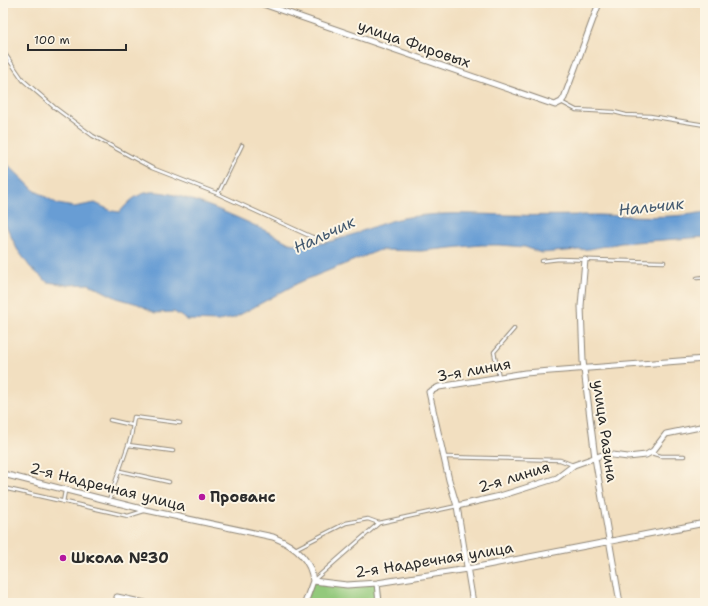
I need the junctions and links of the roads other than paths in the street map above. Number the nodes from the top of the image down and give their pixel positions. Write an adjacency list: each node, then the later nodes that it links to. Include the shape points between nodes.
1 (260, 3): 4 (street, улица Фировых, via 551,105)
2 (599, 3): 4 (street)
3 (3, 52): 7 (lane, via 22,80 93,136 152,168)
4 (561, 102): 5 (lane, via 576,110 650,116)
5 (705, 125)
6 (242, 145): 7 (lane)
7 (218, 194): 8 (lane, via 312,237)
8 (322, 239)
9 (585, 260): 10 (lane); 11 (lane); 16 (street, улица Разина, via 581,317)
10 (542, 261)
11 (664, 262)
12 (705, 277): 13 (lane)
13 (697, 278)
14 (514, 329): 17 (lane, via 494,352)
15 (705, 359): 16 (street, 3-я линия)
16 (584, 368): 17 (street, 3-я линия); 27 (street, улица Разина)
17 (499, 377): 25 (street, 3-я линия, via 439,387 429,392)
18 (110, 420): 20 (lane)
19 (180, 423): 20 (lane, via 134,417)
20 (132, 425): 22 (lane)
21 (705, 426): 24 (street, via 666,434)
22 (128, 445): 23 (lane); 29 (lane)
23 (173, 451)
24 (650, 453): 26 (lane, via 661,456); 27 (street, 2-я линия, via 628,457 605,454)
25 (445, 456): 28 (lane, via 560,460); 36 (street, 3-я линия)
26 (684, 456)
27 (595, 458): 28 (street, 2-я линия); 40 (street, улица Разина)
28 (574, 465): 36 (street, 2-я линия, via 557,478)
29 (120, 471): 31 (lane); 34 (lane)
30 (3, 474): 33 (street, 2-я Надречная улица)
31 (169, 482)
32 (3, 488): 35 (lane)
33 (66, 490): 34 (street, 2-я Надречная улица); 35 (lane)
34 (109, 501): 37 (street, 2-я Надречная улица)
35 (63, 502): 37 (lane, via 128,516)
36 (457, 506): 38 (lane); 42 (street, 3-я линия)
37 (146, 510): 41 (street, 2-я Надречная улица, via 262,534)
38 (379, 523): 41 (lane, via 368,519 346,523); 43 (lane)
39 (705, 523): 40 (street, 2-я Надречная улица)
40 (609, 540): 42 (street, 2-я Надречная улица); 50 (street, улица Разина)
41 (295, 549): 43 (street, 2-я Надречная улица, via 309,563)
42 (467, 569): 44 (street, 2-я Надречная улица); 49 (street, 3-я линия)
43 (313, 580): 44 (street, 2-я Надречная улица, via 347,586); 47 (street)
44 (376, 583): 48 (street)
45 (117, 596): 46 (street)
46 (145, 603)
47 (305, 603)
48 (379, 603)
49 (473, 603)
50 (620, 603)

